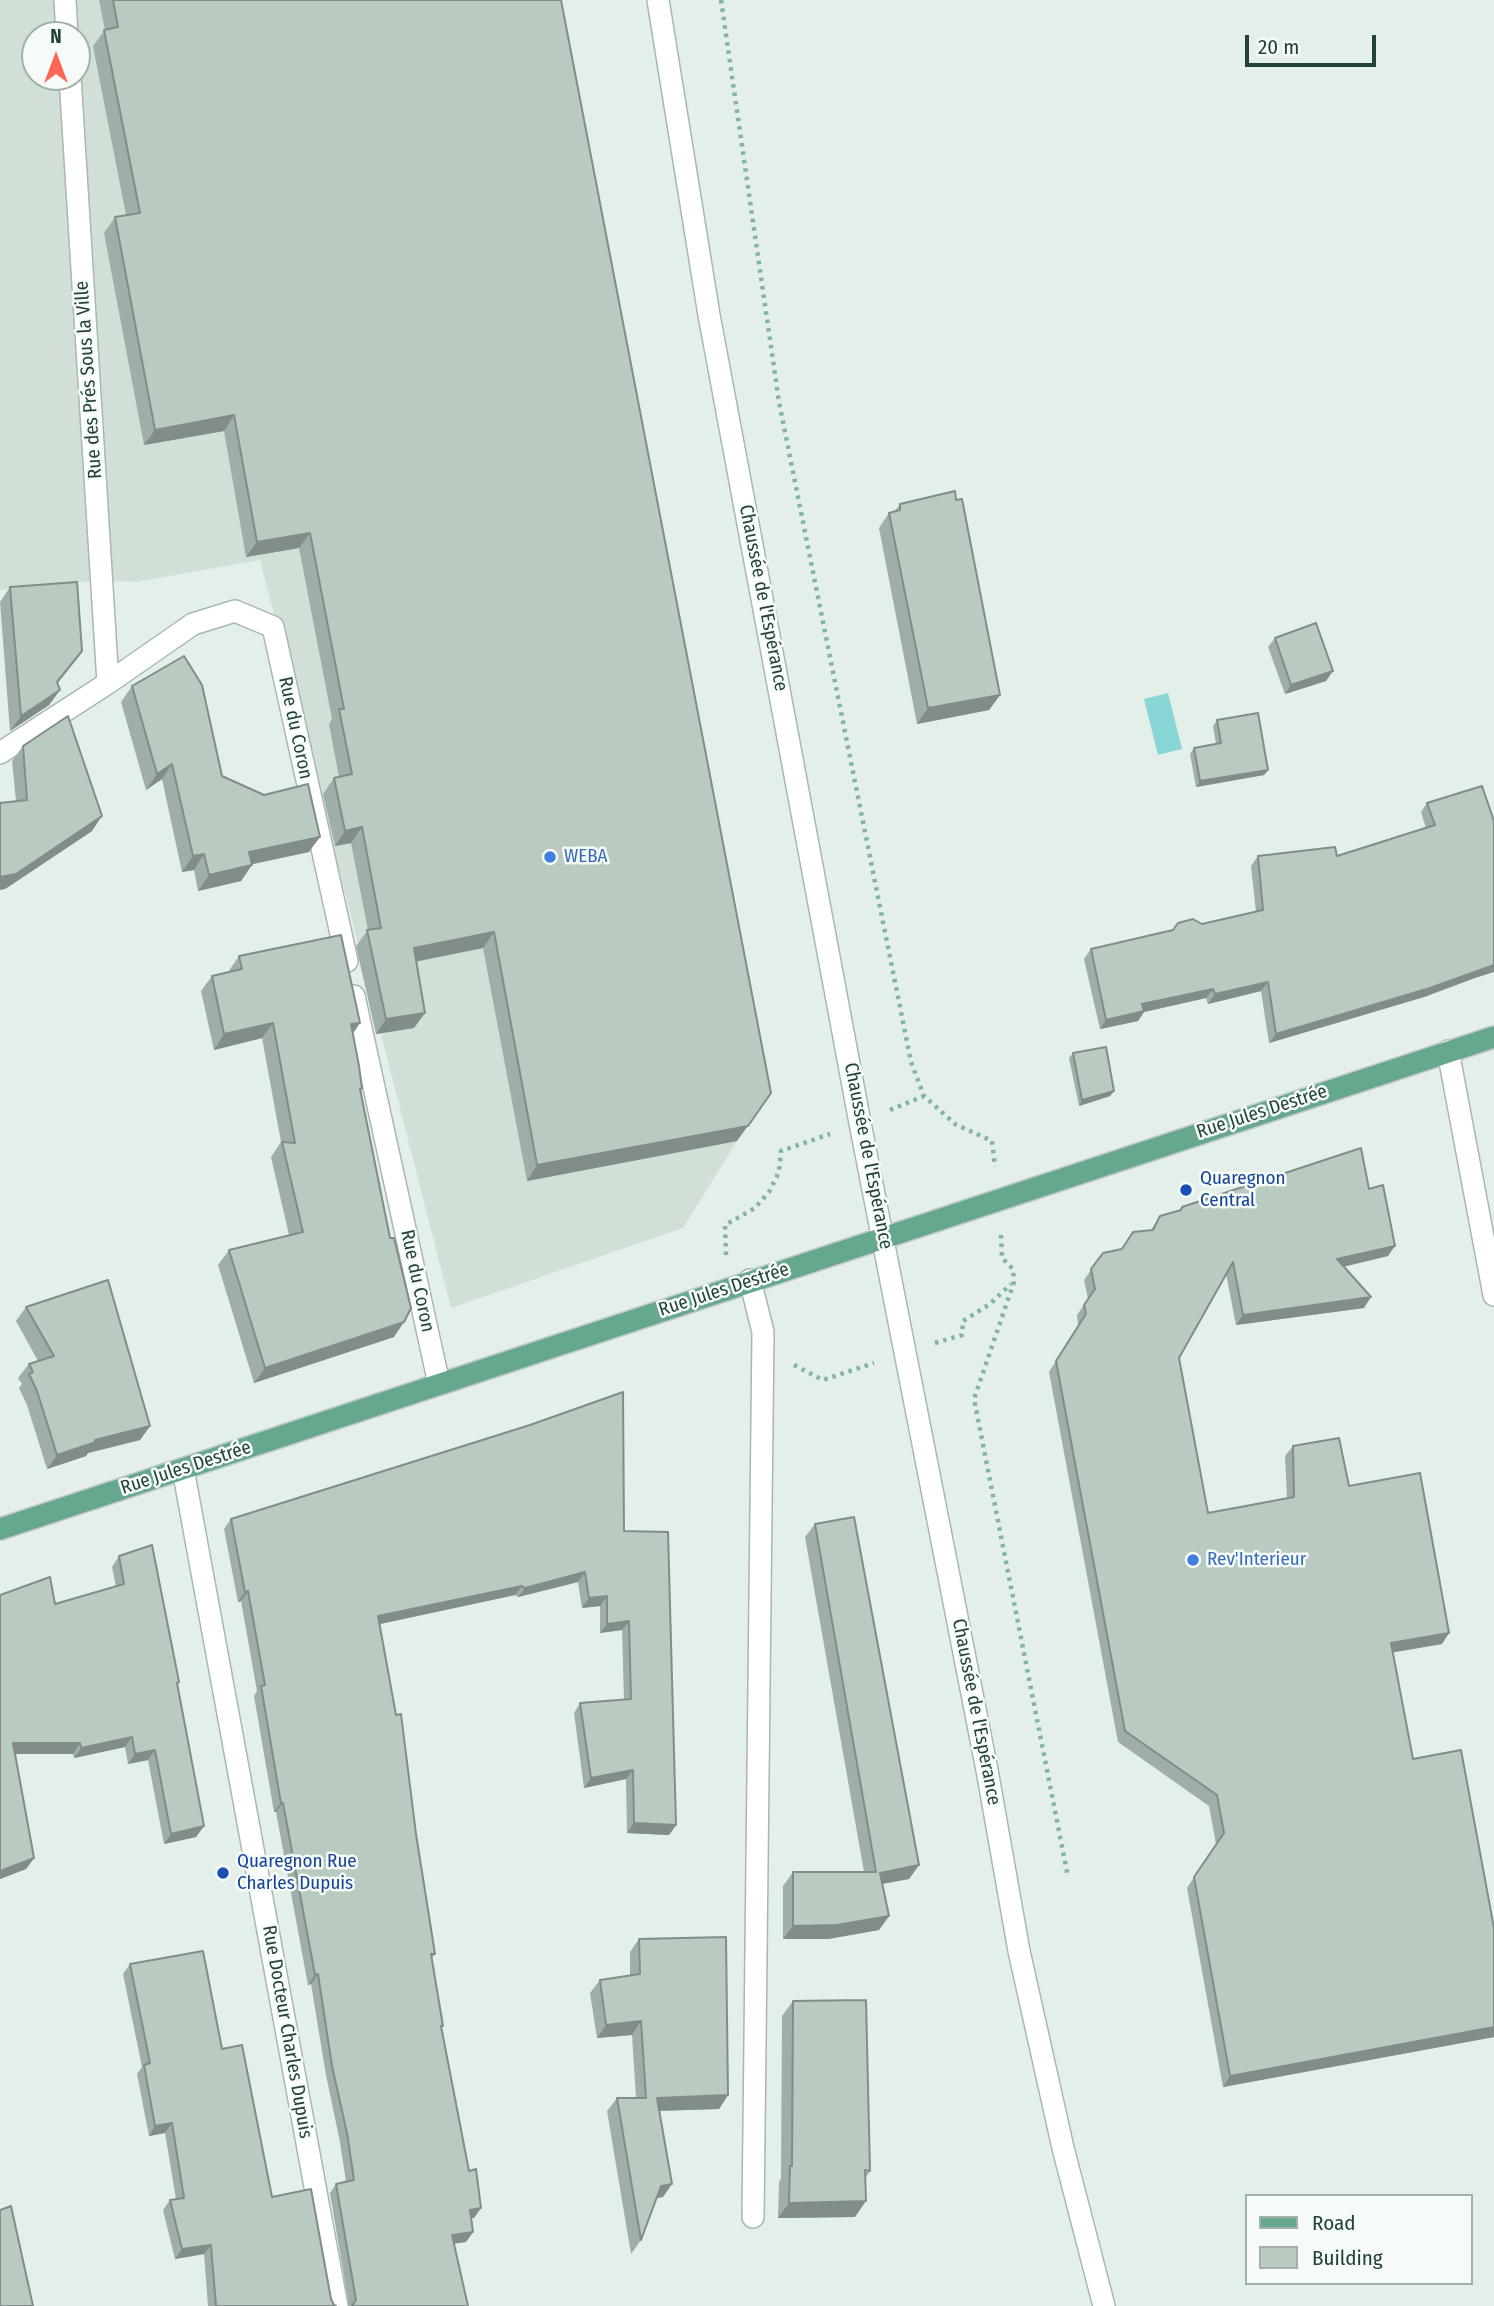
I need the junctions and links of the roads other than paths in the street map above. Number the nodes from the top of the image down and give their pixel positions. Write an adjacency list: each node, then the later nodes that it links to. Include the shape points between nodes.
1 (65, 0): 3 (street)
2 (658, 0): 9 (street, Chaussée de l'Espérance, via 709,315)
3 (66, 21)
4 (71, 91): 5 (street, Rue des Prés Sous la Ville)
5 (108, 683): 6 (street, Rue du Coron); 12 (street, Rue du Coron, via 193,624 235,611 273,627)
6 (0, 753)
7 (1494, 1037): 8 (main road, Rue Jules Destrée)
8 (1448, 1051): 9 (main road, Rue Jules Destrée); 11 (street)
9 (884, 1236): 10 (main road, Rue Jules Destrée); 17 (street, Chaussée de l'Espérance, via 1019,1951)
10 (750, 1280): 12 (main road, Rue Jules Destrée); 15 (street, via 763,1332)
11 (1494, 1295)
12 (439, 1384): 13 (main road, Rue Jules Destrée)
13 (183, 1469): 14 (main road, Rue Jules Destrée); 16 (street, Rue Docteur Charles Dupuis)
14 (0, 1529)
15 (752, 2217)
16 (337, 2306)
17 (1104, 2306)

